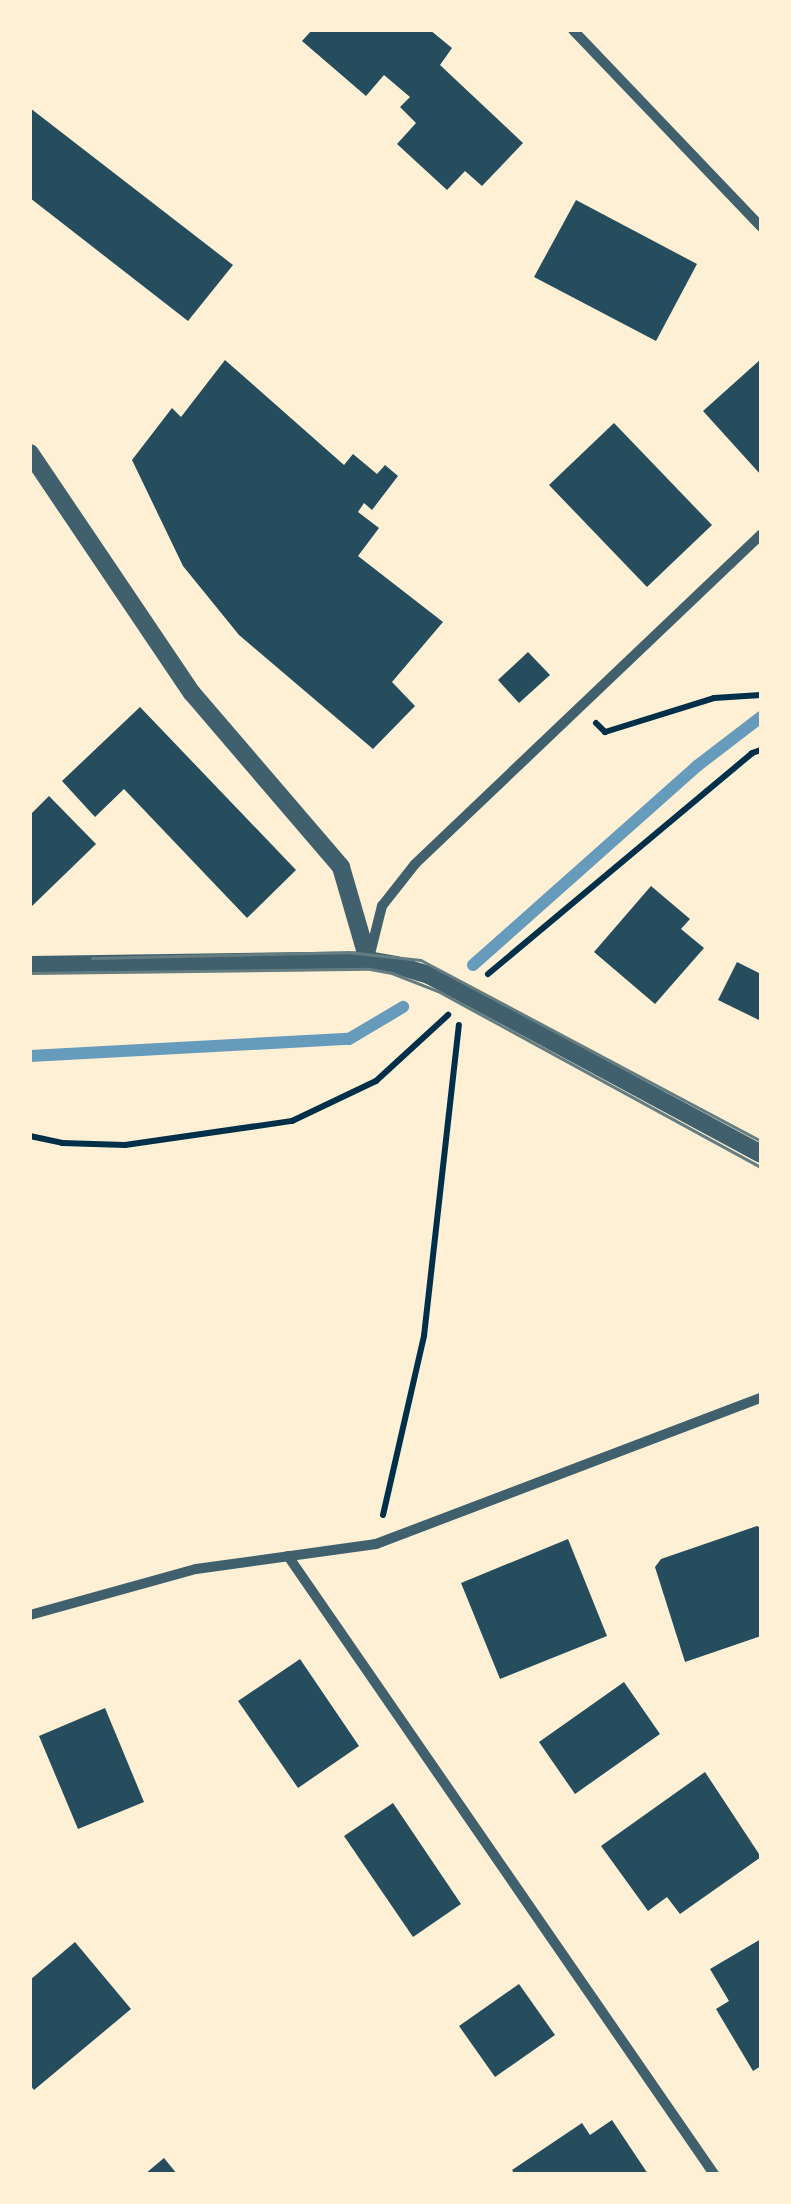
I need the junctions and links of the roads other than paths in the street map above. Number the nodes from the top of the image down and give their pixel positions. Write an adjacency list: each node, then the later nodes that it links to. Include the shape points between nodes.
1 (572, 30): 2 (street)
2 (761, 227)
3 (30, 453): 5 (street, via 192,692 342,866)
4 (761, 535): 5 (street, via 415,864 382,906)
5 (368, 960): 6 (street); 7 (street, via 428,975)
6 (30, 965)
7 (761, 1154)
8 (761, 1398): 9 (street, via 376,1544)
9 (288, 1556): 10 (street, via 196,1570); 11 (street)
10 (30, 1615)
11 (714, 2174)

